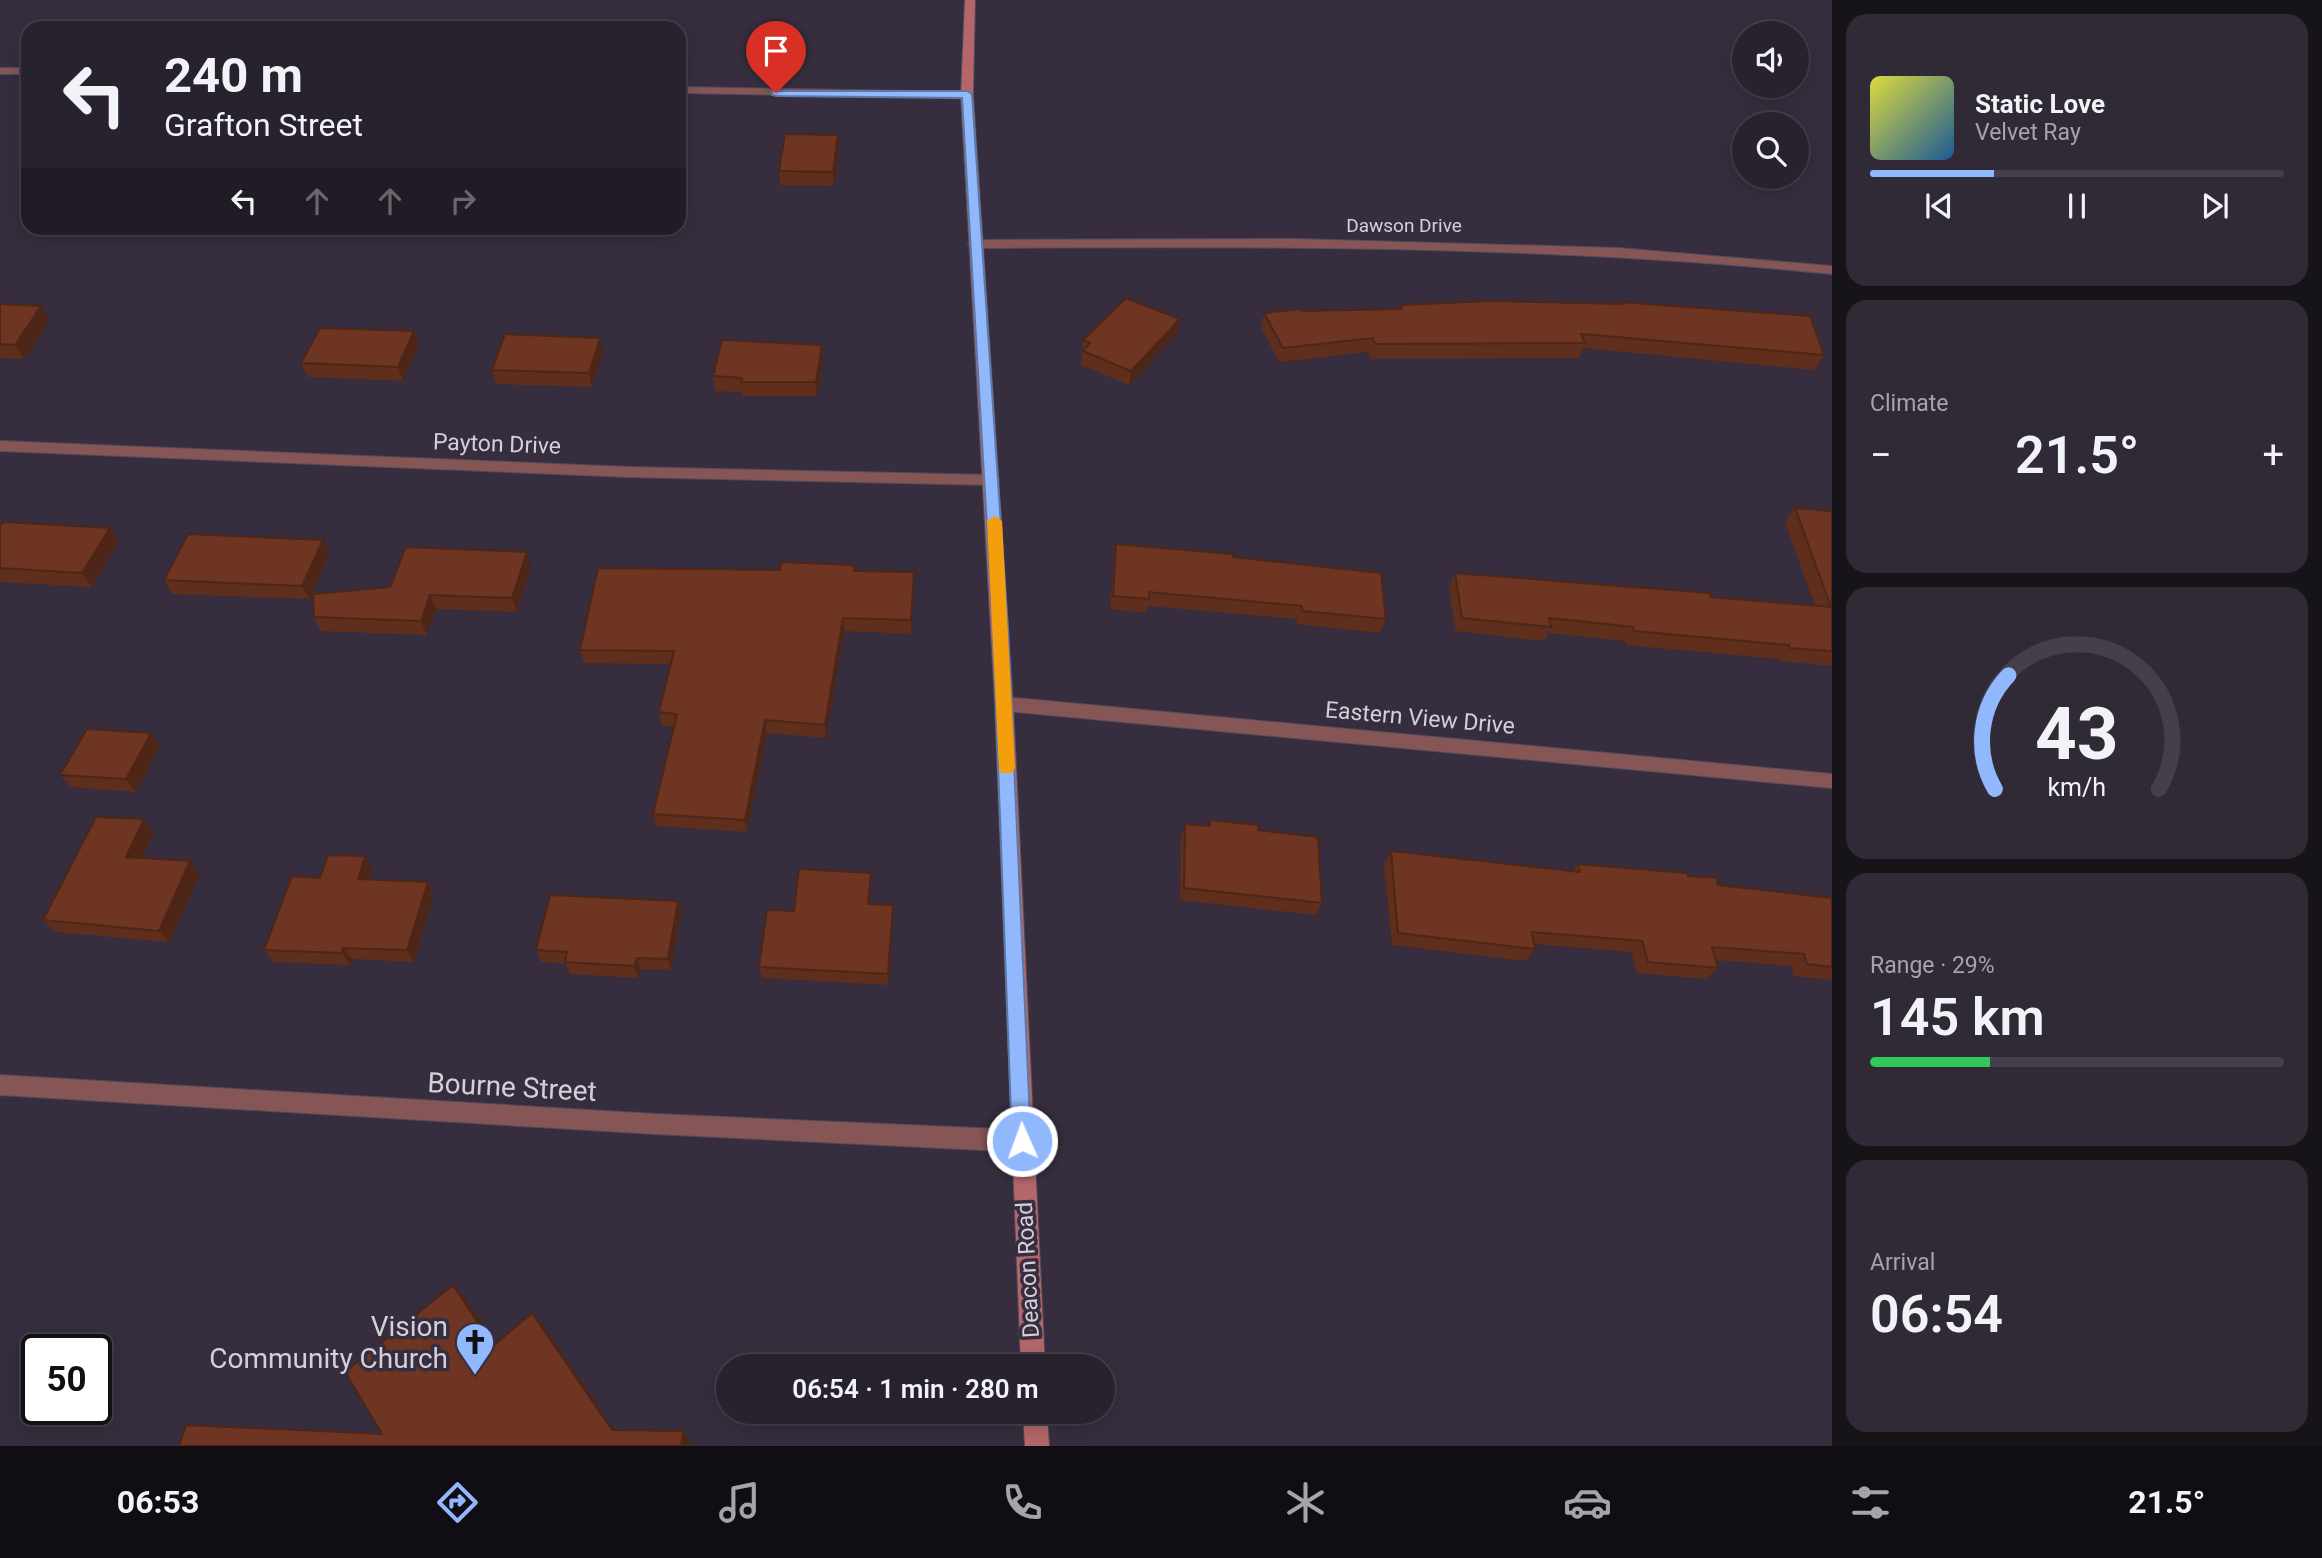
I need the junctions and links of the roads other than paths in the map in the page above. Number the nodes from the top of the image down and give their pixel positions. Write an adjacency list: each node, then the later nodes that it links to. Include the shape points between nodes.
1 (970, 0): 5 (main road, Deacon Road)
2 (0, 71): 3 (street)
3 (21, 71)
4 (686, 90): 5 (street)
5 (967, 94): 6 (main road, Deacon Road)
6 (974, 244): 7 (street, Dawson Drive, via 1501,245); 9 (main road, Deacon Road)
7 (1832, 270)
8 (0, 446): 9 (street, Payton Drive, via 629,472)
9 (992, 480): 10 (main road, Deacon Road)
10 (1004, 704): 11 (street, Eastern View Drive); 13 (main road, Deacon Road)
11 (1832, 781)
12 (0, 1086): 13 (street, Bourne Street)
13 (1022, 1141): 14 (main road, Deacon Road)
14 (1032, 1354)
15 (1036, 1424): 16 (main road)
16 (1037, 1446)

